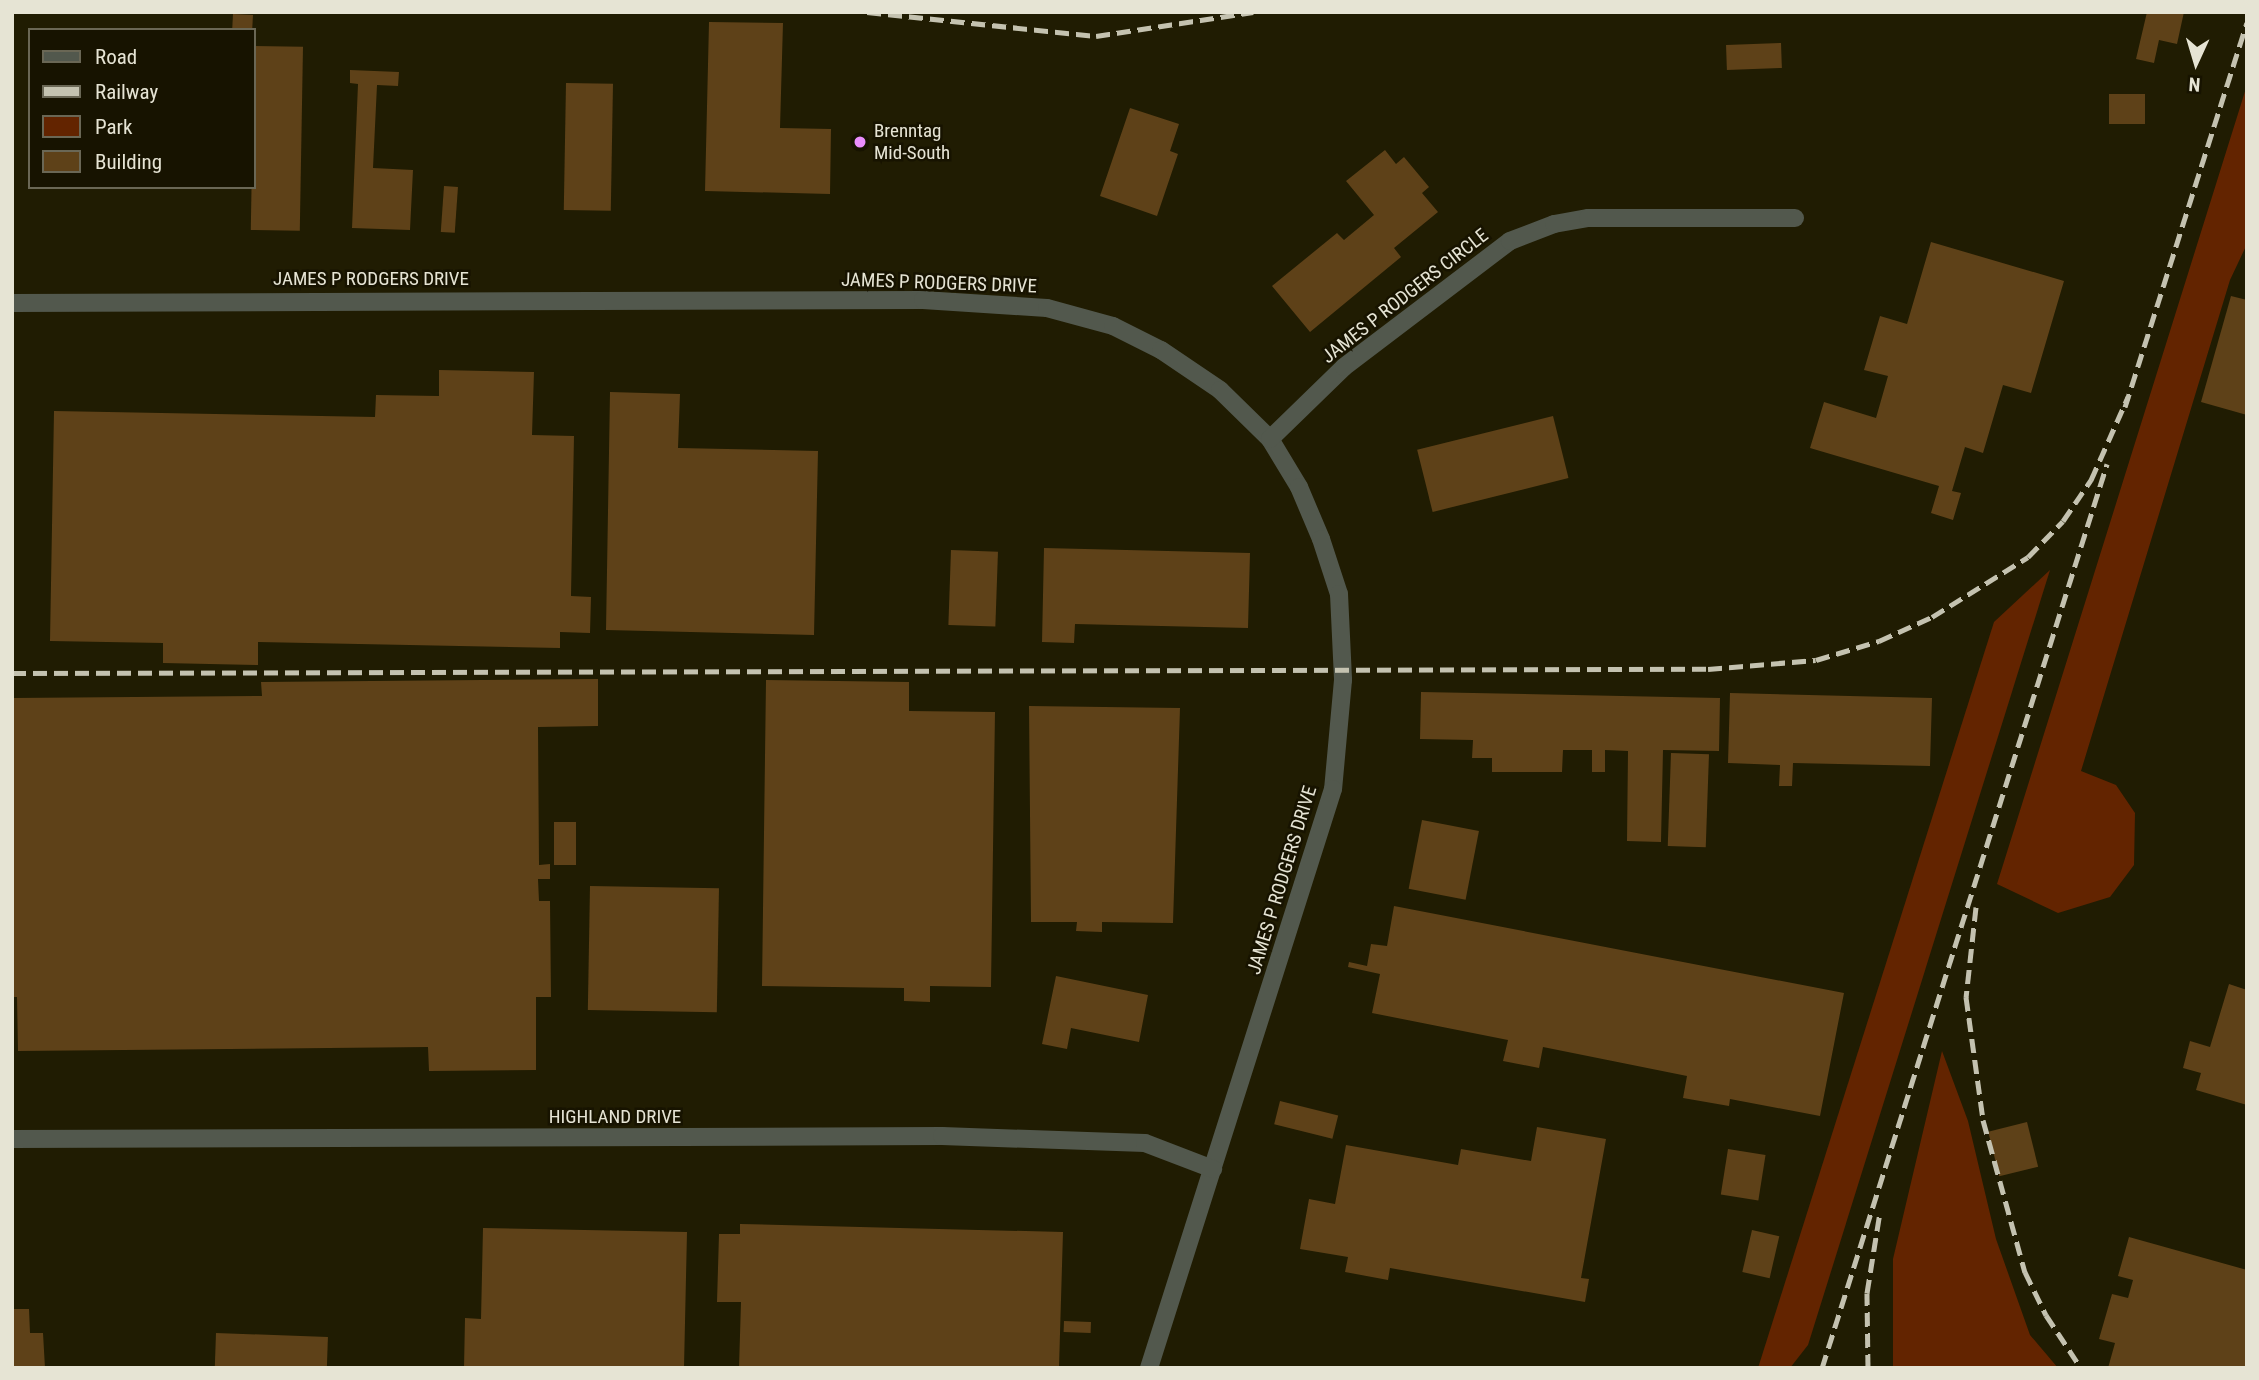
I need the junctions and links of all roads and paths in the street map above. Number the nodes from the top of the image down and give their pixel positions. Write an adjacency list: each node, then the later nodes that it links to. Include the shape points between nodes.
1 (1795, 218): 3 (street, JAMES P RODGERS CIRCLE, via 1588,218 1554,224 1510,241 1345,367)
2 (12, 303): 3 (street, JAMES P RODGERS DRIVE, via 896,299 1047,308 1113,326 1161,350 1220,390)
3 (1270, 439): 5 (street, JAMES P RODGERS DRIVE, via 1299,487 1339,594 1343,680 1333,789)
4 (12, 1139): 5 (street, HIGHLAND DRIVE, via 942,1136 1145,1143)
5 (1213, 1169): 6 (street, JAMES P RODGERS DRIVE)
6 (1149, 1368)

